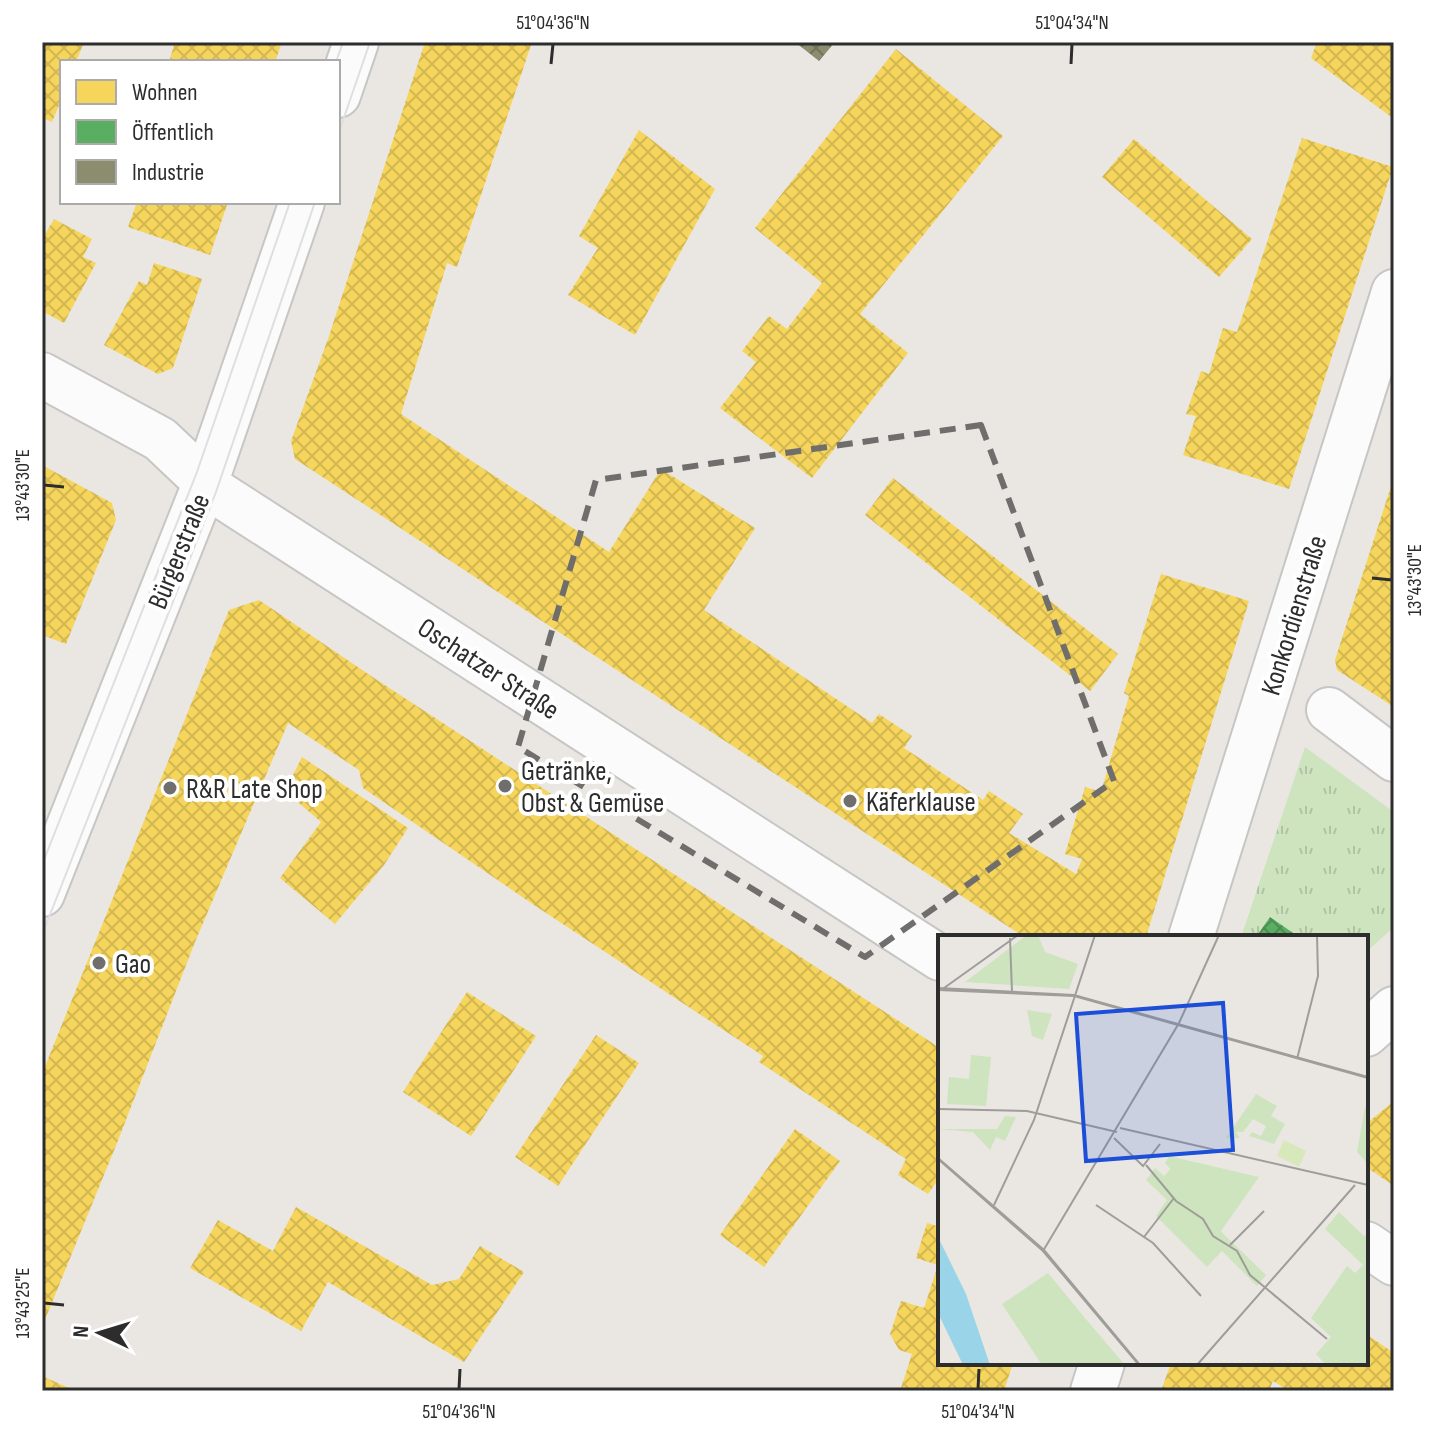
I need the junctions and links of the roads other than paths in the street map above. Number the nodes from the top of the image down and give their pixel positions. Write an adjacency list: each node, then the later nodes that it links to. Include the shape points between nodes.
1 (356, 42): 2 (street)
2 (340, 89)
3 (301, 204): 6 (street, Bürgerstraße)
4 (1394, 292): 10 (street, Konkordienstraße)
5 (42, 375): 6 (street, Oschatzer Straße, via 160,439)
6 (206, 481): 9 (street, Bürgerstraße); 11 (street, Oschatzer Straße)
7 (1329, 710): 8 (street)
8 (1394, 759)
9 (42, 894)
10 (1192, 935)
11 (938, 957)
12 (1394, 1009): 13 (street)
13 (1368, 1032)
14 (1368, 1245): 15 (street)
15 (1394, 1263)
16 (1101, 1365): 17 (street)
17 (1093, 1391)

